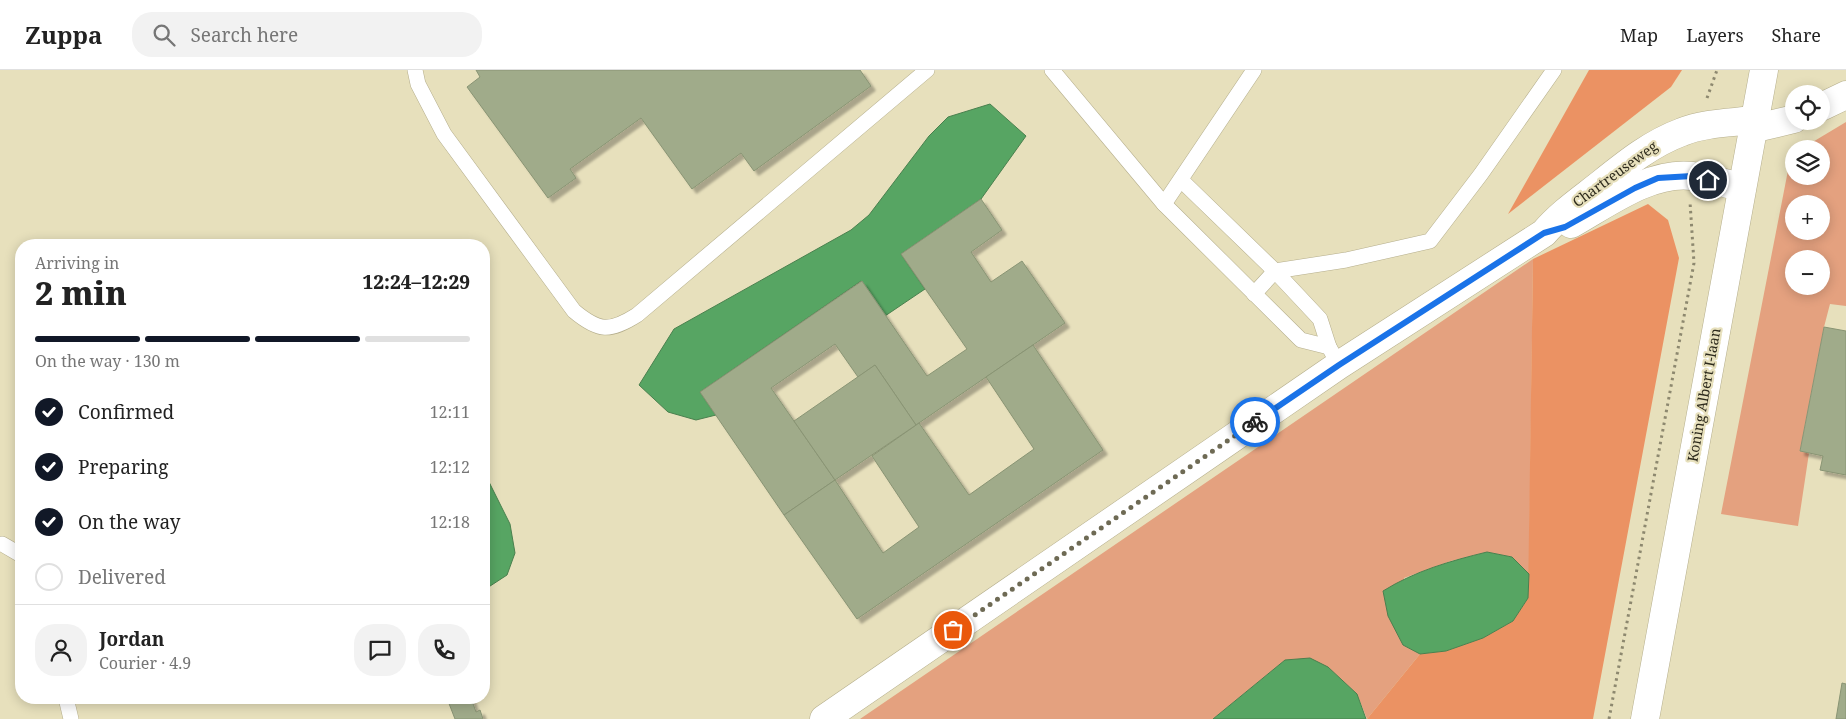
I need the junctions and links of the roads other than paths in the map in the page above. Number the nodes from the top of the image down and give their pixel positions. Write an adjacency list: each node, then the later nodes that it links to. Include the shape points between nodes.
1 (415, 70): 2 (lane, via 418,84 444,134 574,311 589,324 605,328 621,325 637,315)
2 (927, 70)
3 (1052, 70): 13 (lane)
4 (1254, 70): 11 (lane)
5 (1554, 70): 15 (lane, via 1430,241 1346,260)
6 (1764, 70): 10 (street, Koning Albert I-laan)
7 (1846, 95): 8 (street)
8 (1830, 103)
9 (1785, 120): 10 (street, Chartreuseweg)
10 (1753, 124): 12 (street, Koning Albert I-laan); 14 (street, Chartreuseweg, via 1700,126 1659,142 1558,217)
11 (1181, 180): 13 (lane); 15 (lane)
12 (1742, 187): 14 (street, Chartreuseweg, via 1692,176 1658,178 1565,227); 23 (street, Koning Albert I-laan)
13 (1164, 204): 16 (lane)
14 (1544, 233): 17 (street, Chartreuseweg)
15 (1275, 270): 16 (lane); 17 (lane, via 1320,319)
16 (1254, 294): 17 (lane, via 1301,340)
17 (1334, 356): 22 (street, Chartreuseweg)
18 (2, 544): 19 (lane)
19 (15, 552)
20 (67, 704): 21 (lane)
21 (71, 719)
22 (824, 719)
23 (1644, 719)

